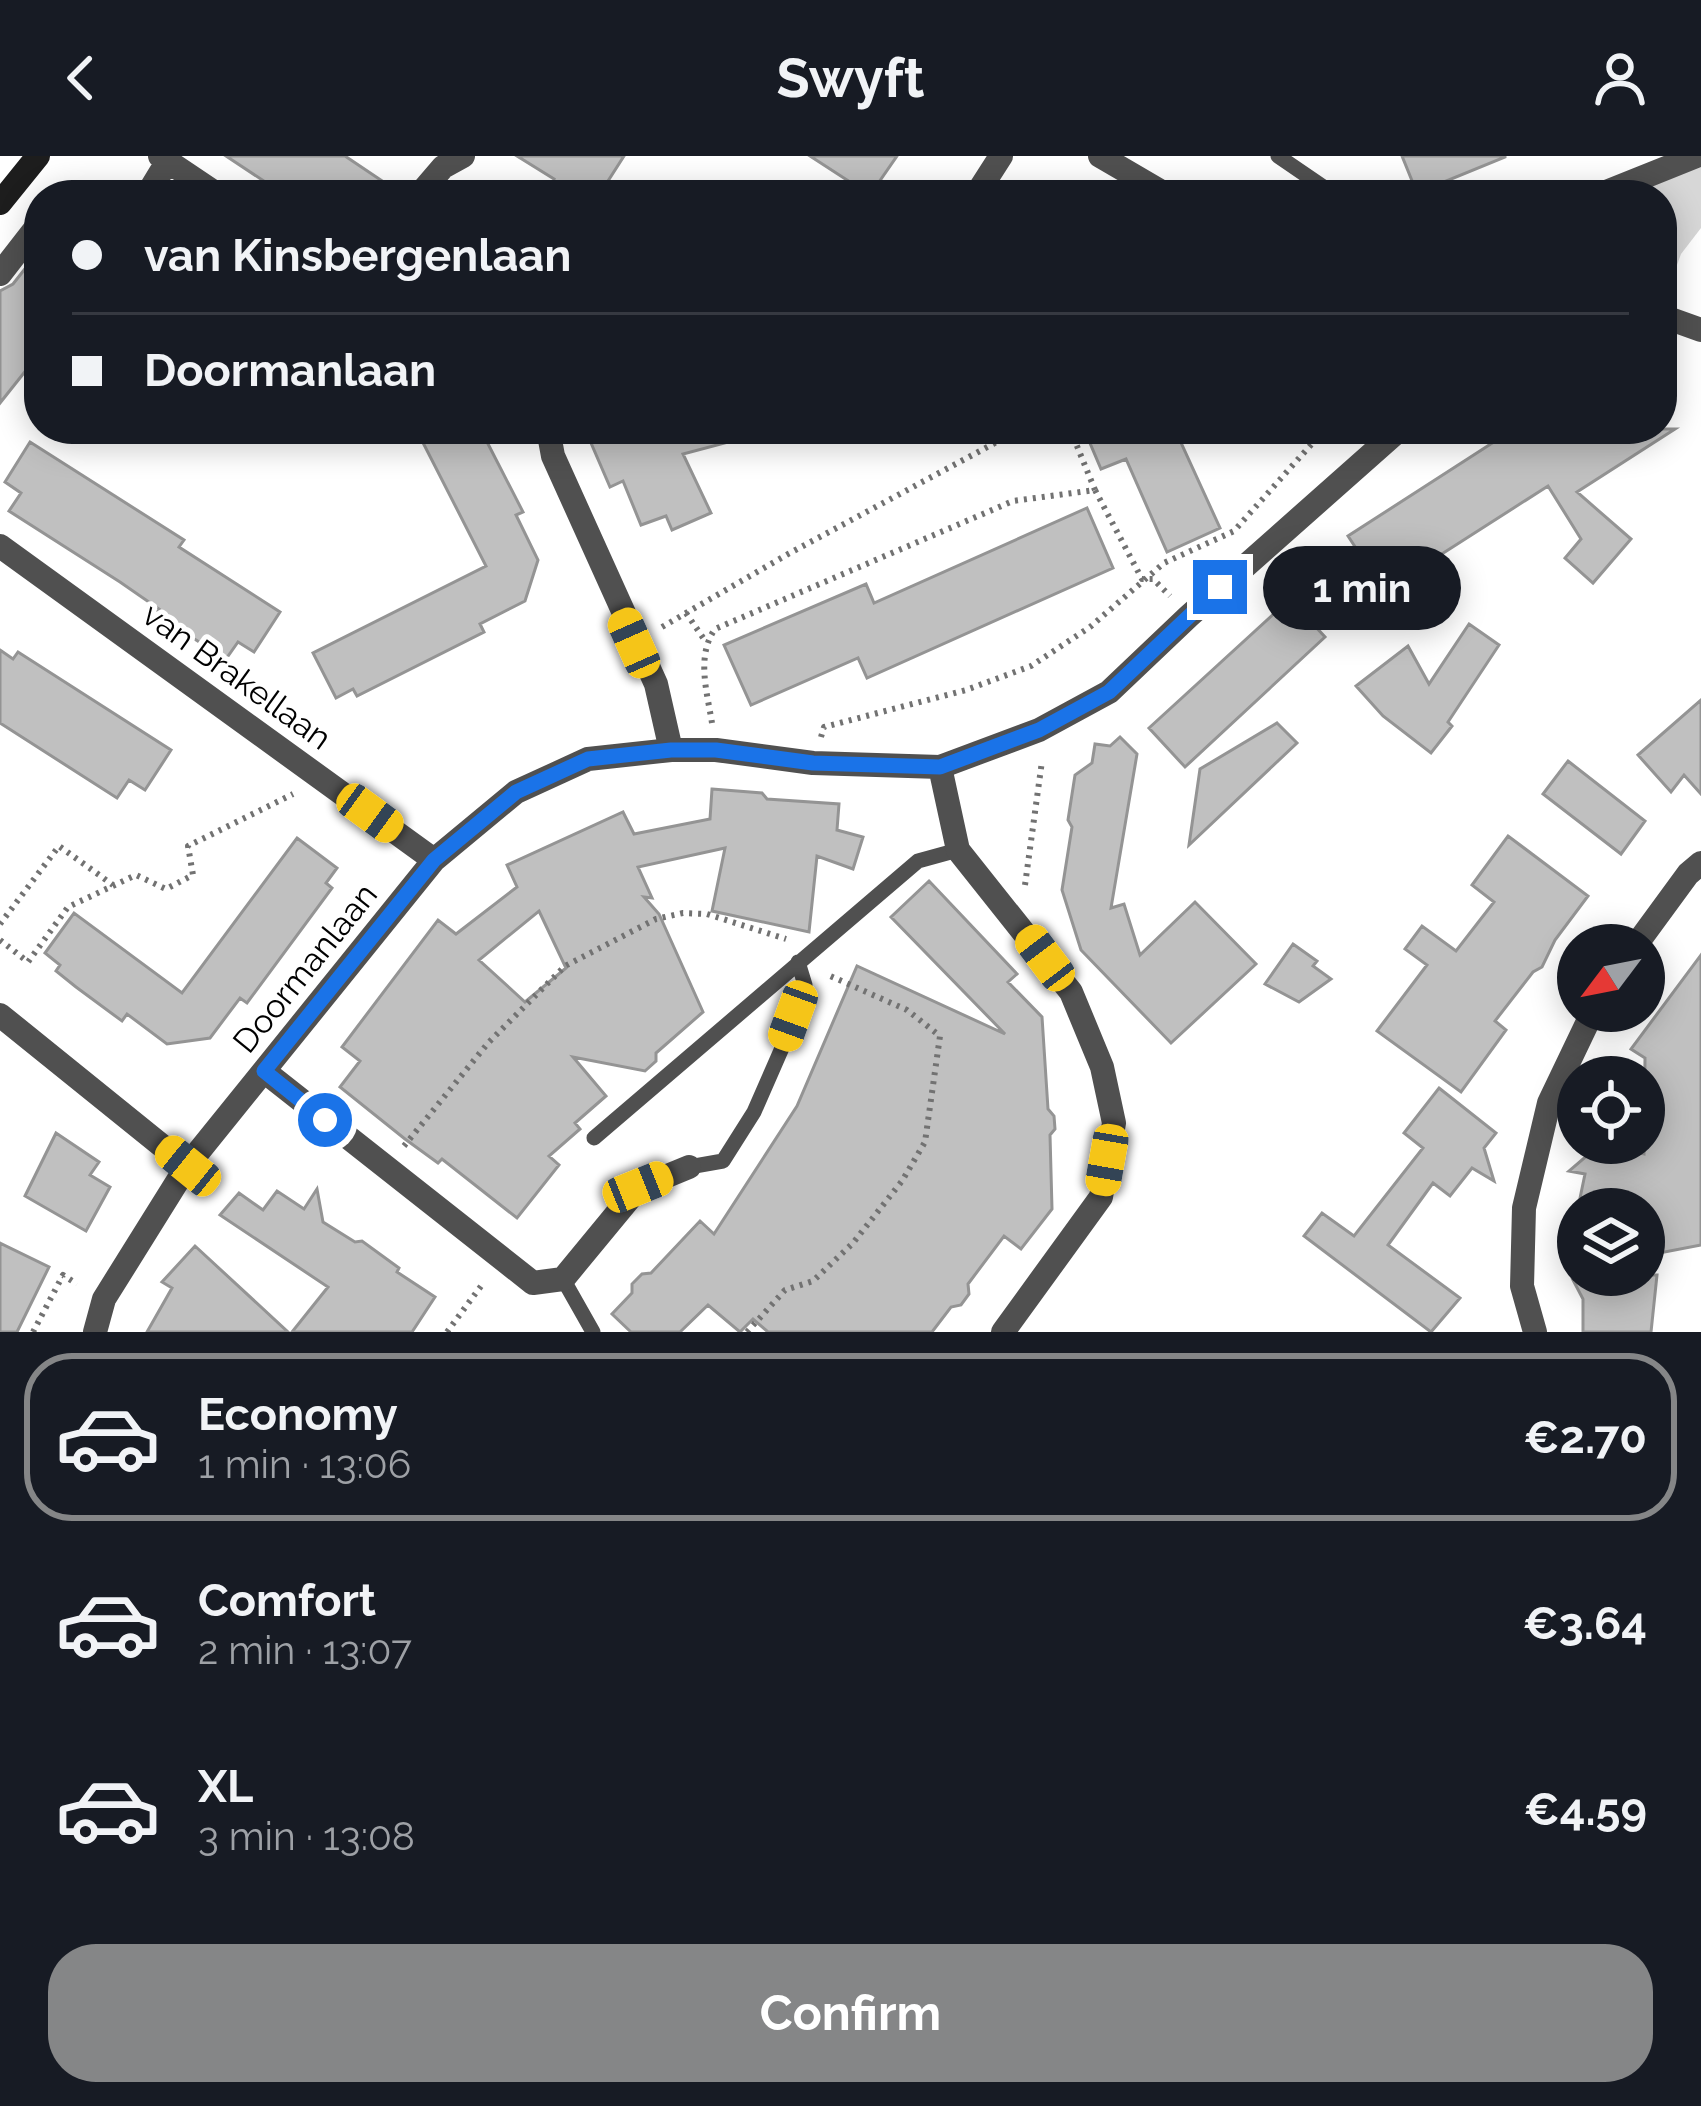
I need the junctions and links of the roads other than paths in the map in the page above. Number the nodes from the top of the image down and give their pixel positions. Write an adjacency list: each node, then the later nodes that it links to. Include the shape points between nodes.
1 (38, 156): 12 (street)
2 (463, 156): 8 (street)
3 (1100, 156): 9 (street)
4 (1278, 156): 10 (lane)
5 (1696, 156): 11 (street)
6 (164, 159): 7 (street)
7 (196, 180)
8 (432, 180)
9 (1141, 180)
10 (1313, 180)
11 (1636, 180)
12 (0, 202)
13 (24, 243): 14 (street)
14 (0, 274)
15 (551, 444): 18 (street, via 656,684)
16 (1383, 444): 19 (street, Doormanlaan, via 1109,692 1039,730)
17 (0, 546): 21 (street, van Brakellaan)
18 (671, 750): 19 (street, Doormanlaan); 21 (street, Doormanlaan, via 588,759 516,792)
19 (940, 767): 20 (street)
20 (958, 850): 24 (lane, via 918,861); 34 (street, via 1071,992 1102,1067 1114,1123 1101,1196)
21 (434, 860): 27 (street, Doormanlaan)
22 (1701, 863): 23 (street)
23 (1651, 924)
24 (804, 956): 28 (lane); 30 (lane, via 805,985 754,1112 723,1161)
25 (0, 1015): 29 (street)
26 (1583, 1032): 35 (street, via 1549,1103 1524,1208 1522,1286)
27 (264, 1071): 29 (street, Doormanlaan); 31 (street, via 533,1283)
28 (594, 1138)
29 (188, 1166): 32 (street, Doormanlaan, via 104,1300)
30 (689, 1166): 31 (street, via 638,1187)
31 (562, 1279): 33 (lane)
32 (95, 1332)
33 (593, 1332)
34 (1003, 1332)
35 (1535, 1332)

